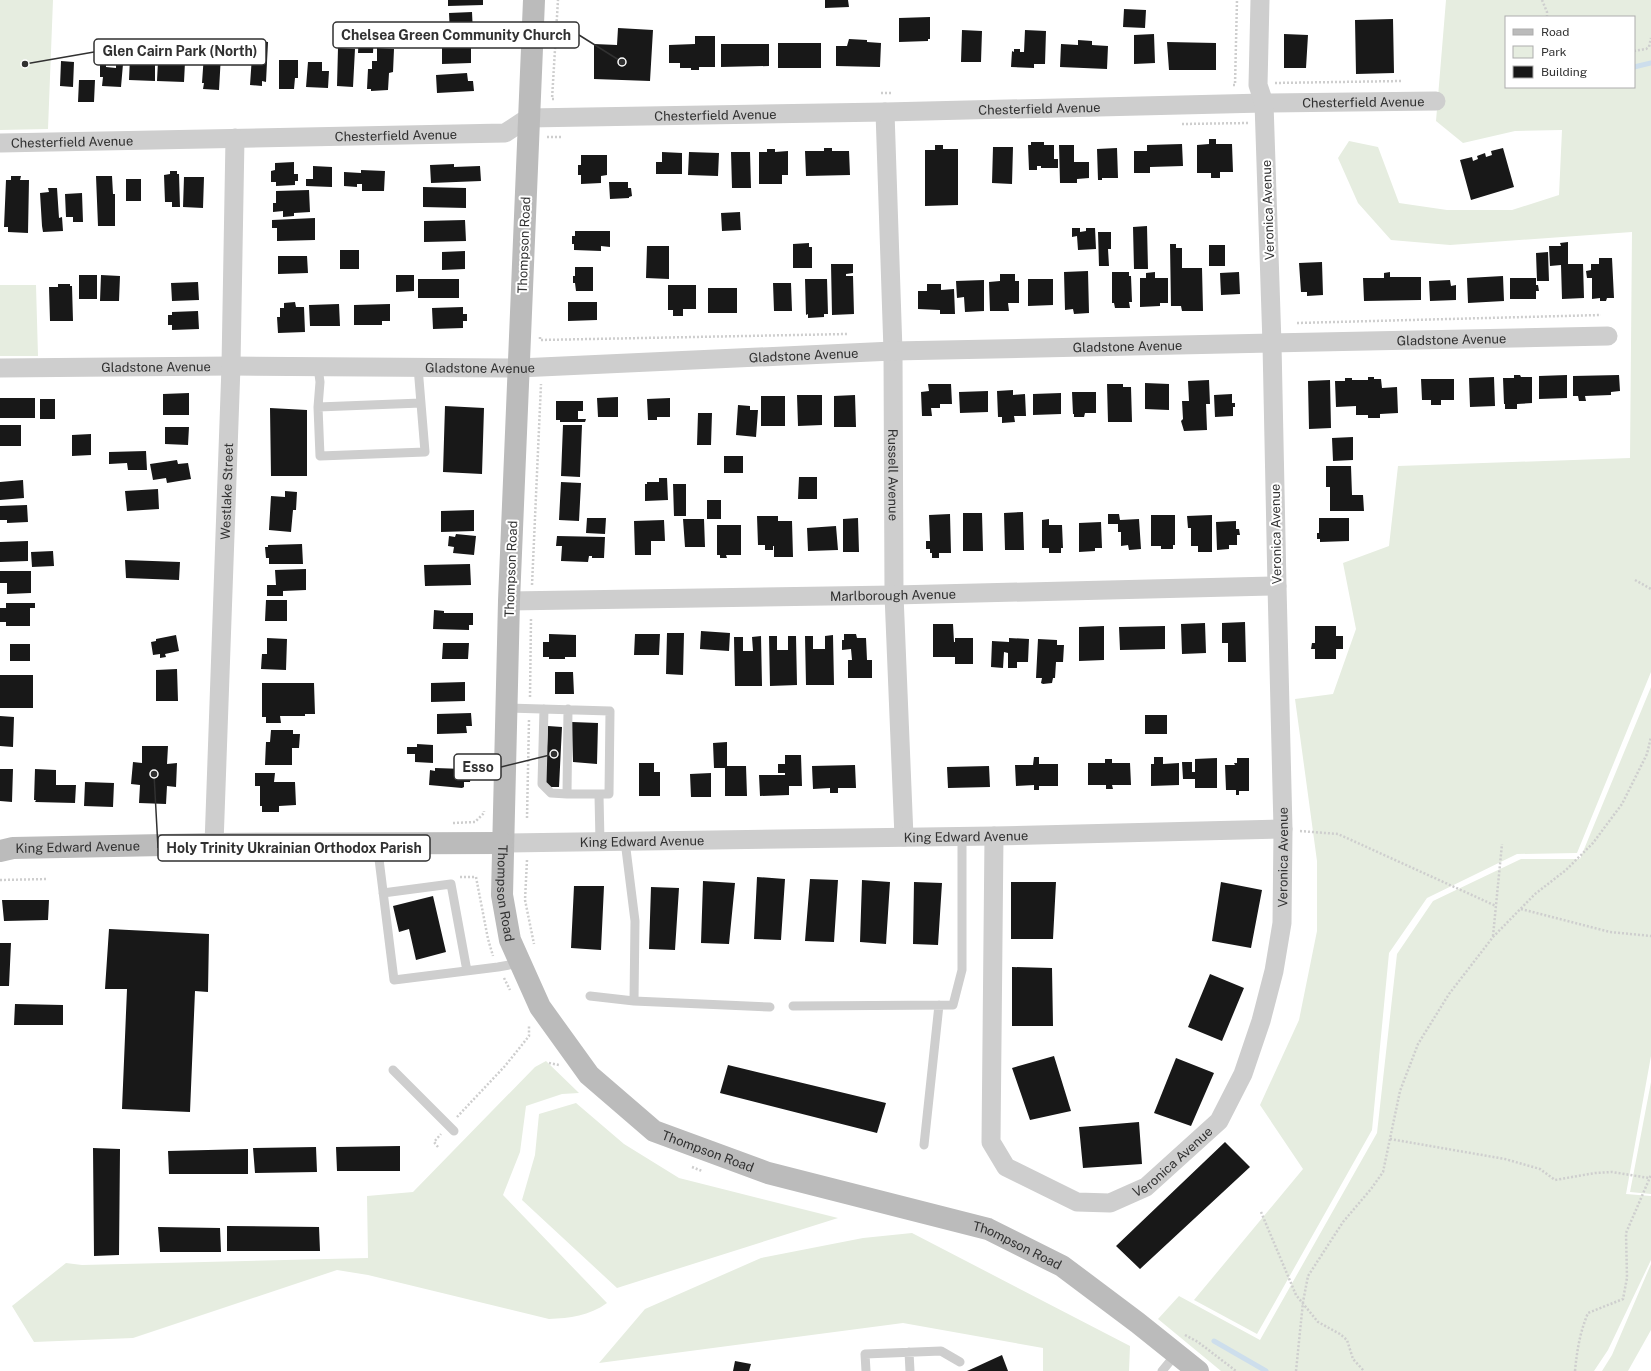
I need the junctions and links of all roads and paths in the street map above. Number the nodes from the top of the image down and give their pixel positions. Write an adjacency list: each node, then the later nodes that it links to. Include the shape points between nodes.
1 (534, 0): 18 (street, Thompson Road)
2 (558, 0): 14 (path, via 552,99)
3 (1237, 0): 11 (path, via 1235,85)
4 (1260, 0): 16 (street, Veronica Avenue, via 1258,85)
5 (1542, 0): 6 (path)
6 (1546, 16)
7 (1651, 38): 8 (path, via 1649,47)
8 (1635, 51)
9 (1401, 80): 10 (path)
10 (1274, 83)
11 (1227, 85)
12 (877, 93): 13 (path)
13 (893, 93)
14 (558, 99)
15 (1436, 101): 16 (street, Chesterfield Avenue)
16 (1264, 103): 17 (street, Chesterfield Avenue); 28 (street, Veronica Avenue)
17 (885, 112): 18 (street, Chesterfield Avenue); 29 (street, Russell Avenue)
18 (528, 118): 20 (street, Chesterfield Avenue, via 505,133); 34 (street, Thompson Road)
19 (570, 136): 22 (path, via 546,137)
20 (235, 138): 21 (street, Chesterfield Avenue); 30 (street, Westlake Street)
21 (0, 143)
22 (546, 145)
23 (1601, 315): 24 (path)
24 (1294, 324)
25 (541, 332): 26 (path, via 540,340)
26 (850, 334)
27 (1608, 336): 28 (street, Gladstone Avenue)
28 (1272, 344): 29 (street, Gladstone Avenue); 40 (street, Veronica Avenue)
29 (894, 351): 34 (street, Gladstone Avenue); 42 (street, Russell Avenue)
30 (230, 366): 31 (street, Gladstone Avenue); 33 (street, Gladstone Avenue); 58 (street, Westlake Street)
31 (318, 367): 32 (street, Gladstone Avenue); 37 (lane)
32 (418, 367): 34 (street, Gladstone Avenue); 36 (lane)
33 (0, 368)
34 (519, 368): 43 (street, Thompson Road)
35 (541, 378): 39 (path)
36 (421, 403): 37 (lane); 37 (lane, via 425,452 320,456)
37 (318, 407)
38 (1635, 580): 41 (path)
39 (532, 583)
40 (1277, 586): 42 (street, Marlborough Avenue); 50 (street, Veronica Avenue)
41 (1651, 589)
42 (894, 595): 43 (street, Marlborough Avenue); 53 (street, Russell Avenue)
43 (509, 601): 44 (street, Thompson Road)
44 (506, 708): 45 (lane); 57 (street, Thompson Road)
45 (544, 709): 46 (lane); 48 (lane, via 542,784 551,793)
46 (568, 709): 48 (lane, via 563,776); 49 (lane, via 610,710 609,794)
47 (1651, 737): 67 (path, via 1647,754 1622,804 1593,844)
48 (567, 794): 49 (lane)
49 (599, 795): 55 (lane)
50 (1283, 829): 52 (street, King Edward Avenue); 52 (street, Veronica Avenue, via 1282,923 1274,971 1243,1074 1219,1121 1146,1187 1110,1203 1077,1202 1006,1167 991,1142); 66 (path, via 1338,834)
51 (962, 836): 52 (street, King Edward Avenue); 53 (street, King Edward Avenue); 77 (lane, via 962,970 953,1005)
52 (994, 836)
53 (904, 837): 54 (street, King Edward Avenue)
54 (625, 841): 55 (street, King Edward Avenue); 76 (lane, via 635,921)
55 (600, 842): 57 (street, King Edward Avenue)
56 (377, 843): 57 (street, King Edward Avenue); 58 (street, King Edward Avenue); 65 (lane)
57 (502, 843): 71 (street, Thompson Road, via 502,895 510,940)
58 (214, 844): 60 (street, King Edward Avenue, via 13,848)
59 (1502, 844): 66 (path)
60 (0, 851)
61 (527, 860): 70 (path, via 525,900)
62 (453, 877): 72 (path, via 476,877 488,939)
63 (48, 878): 64 (path)
64 (0, 880)
65 (383, 893): 73 (lane, via 451,884); 73 (lane, via 394,980)
66 (1496, 906): 69 (path)
67 (1521, 909): 68 (path, via 1610,932); 69 (path)
68 (1651, 936)
69 (1493, 937): 83 (path, via 1449,994 1418,1044 1400,1091)
70 (534, 945)
71 (520, 963): 72 (lane); 92 (street, Thompson Road, via 540,1007 589,1075 654,1131 768,1173 988,1229 1062,1266)
72 (498, 967): 73 (lane); 74 (path)
73 (467, 971)
74 (512, 993)
75 (590, 996): 76 (lane)
76 (634, 1001): 79 (lane)
77 (939, 1005): 78 (lane); 84 (lane)
78 (793, 1006)
79 (770, 1007)
80 (528, 1022): 82 (path, via 529,1036)
81 (393, 1070): 82 (lane)
82 (451, 1129): 85 (path, via 434,1142)
83 (1390, 1139): 87 (path, via 1505,1158 1540,1169 1555,1180 1612,1172); 89 (path, via 1383,1172 1318,1258 1308,1276)
84 (924, 1145)
85 (438, 1147)
86 (1651, 1175): 87 (path)
87 (1650, 1178): 101 (path, via 1626,1233 1627,1272 1623,1299 1588,1313 1581,1330)
88 (1261, 1212): 89 (path, via 1296,1295)
89 (1303, 1302): 99 (path); 100 (path, via 1318,1322 1347,1340 1352,1359)
90 (1198, 1342): 98 (path)
91 (909, 1352): 93 (lane, via 941,1351); 94 (lane, via 866,1354); 95 (lane)
92 (1176, 1354): 96 (lane); 97 (street, Thompson Road)
93 (960, 1362)
94 (866, 1371)
95 (910, 1371)
96 (1162, 1371)
97 (1198, 1371)
98 (1236, 1371)
99 (1296, 1371)
100 (1364, 1371)
101 (1575, 1371)

